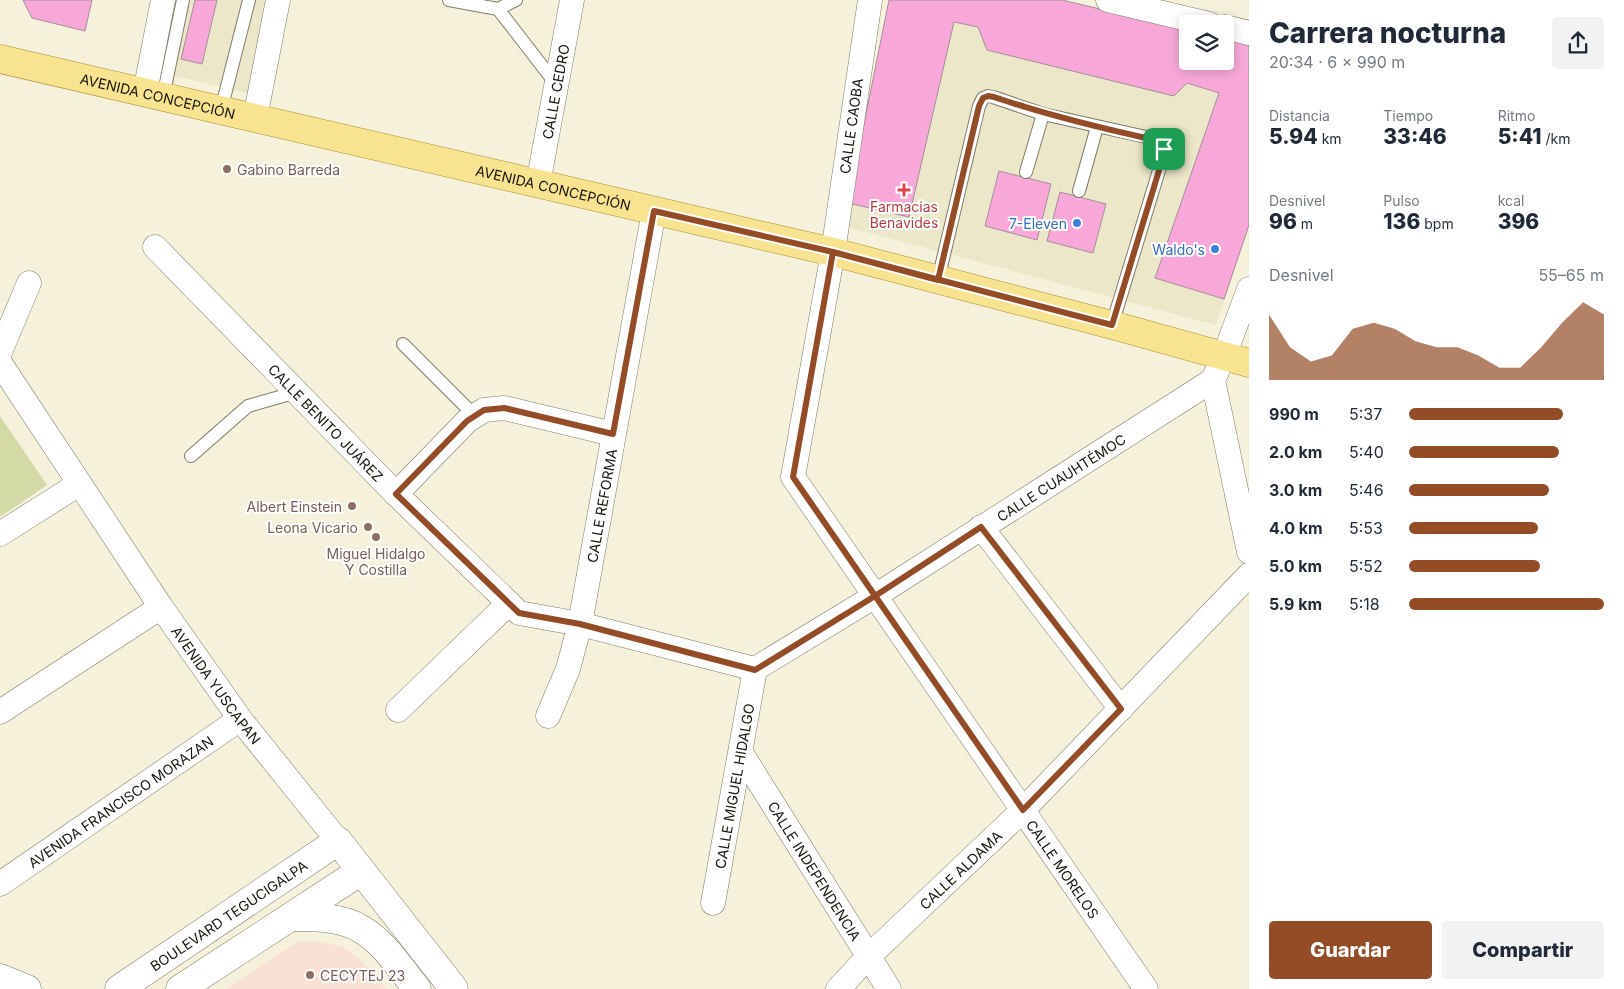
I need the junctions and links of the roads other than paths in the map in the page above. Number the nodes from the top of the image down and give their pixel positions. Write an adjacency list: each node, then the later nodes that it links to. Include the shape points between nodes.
1 (163, 0): 17 (street)
2 (182, 0): 17 (lane)
3 (249, 0): 18 (lane)
4 (278, 0): 20 (street)
5 (449, 0): 11 (lane)
6 (516, 0): 11 (lane)
7 (572, 0): 16 (street, CALLE CEDRO)
8 (870, 0): 27 (street, CALLE CAOBA)
9 (1108, 0): 10 (street)
10 (1156, 6): 12 (street)
11 (498, 9): 16 (lane)
12 (1182, 15)
13 (1234, 30): 14 (street)
14 (1249, 33)
15 (0, 59): 17 (main road, AVENIDA CONCEPCIÓN)
16 (556, 85): 23 (street, CALLE CEDRO)
17 (154, 94): 18 (main road, AVENIDA CONCEPCIÓN)
18 (221, 110): 20 (main road, AVENIDA CONCEPCIÓN)
19 (1043, 114): 21 (lane); 22 (lane); 28 (lane, via 994,97 988,96 980,101)
20 (254, 118): 23 (main road, AVENIDA CONCEPCIÓN)
21 (1098, 127): 24 (lane); 31 (lane, via 1155,140 1162,145 1164,154)
22 (1026, 172)
23 (538, 184): 25 (main road, AVENIDA CONCEPCIÓN)
24 (1079, 191)
25 (654, 211): 27 (main road, AVENIDA CONCEPCIÓN); 38 (street, CALLE REFORMA)
26 (155, 247): 36 (street, CALLE BENITO JUÁREZ)
27 (833, 252): 28 (main road, AVENIDA CONCEPCIÓN); 46 (street, CALLE MORELOS, via 793,477)
28 (938, 280): 31 (main road, AVENIDA CONCEPCIÓN)
29 (29, 283): 33 (street)
30 (1249, 289): 35 (street)
31 (1112, 325): 35 (main road, AVENIDA CONCEPCIÓN)
32 (402, 344): 37 (lane)
33 (0, 352)
34 (0, 363): 40 (street, AVENIDA YUSCAPAN)
35 (1229, 366): 42 (street, CALLE CUAUHTÉMOC); 44 (street)
36 (297, 392): 39 (lane, via 248,406); 41 (street, CALLE BENITO JUÁREZ)
37 (475, 416): 38 (street, via 484,410 504,408); 41 (street)
38 (613, 434): 49 (street, CALLE REFORMA)
39 (191, 456)
40 (80, 484): 43 (street); 48 (street, AVENIDA YUSCAPAN)
41 (396, 494): 47 (street, CALLE BENITO JUÁREZ)
42 (981, 527): 46 (street, CALLE CUAUHTÉMOC); 51 (street)
43 (0, 534)
44 (1249, 552)
45 (1249, 575): 51 (street, CALLE ALDAMA)
46 (875, 596): 50 (street, CALLE CUAUHTÉMOC); 57 (street, CALLE MORELOS)
47 (509, 603): 49 (street, CALLE BENITO JUÁREZ, via 519,613); 52 (street)
48 (161, 607): 53 (street); 55 (street, AVENIDA YUSCAPAN)
49 (580, 624): 50 (street, CALLE BENITO JUÁREZ); 54 (street, CALLE REFORMA, via 568,669)
50 (755, 670): 56 (street, CALLE MIGUEL HIDALGO)
51 (1121, 709): 57 (street, CALLE ALDAMA)
52 (398, 710)
53 (0, 712)
54 (548, 716)
55 (240, 719): 58 (street, AVENIDA YUSCAPAN); 60 (street, AVENIDA FRANCISCO MORAZAN)
56 (741, 753): 61 (street, CALLE MIGUEL HIDALGO); 63 (street, CALLE INDEPENDENCIA)
57 (1023, 810): 63 (street, CALLE ALDAMA); 72 (street, CALLE MORELOS)
58 (338, 841): 59 (street, AVENIDA YUSCAPAN); 66 (street, BOULEVARD TEGUCIGALPA)
59 (362, 871): 62 (street); 69 (street, AVENIDA YUSCAPAN)
60 (0, 884)
61 (712, 903)
62 (293, 916): 67 (street); 68 (street, via 341,921 360,928 380,943)
63 (868, 957): 70 (street, CALLE ALDAMA); 71 (street, CALLE INDEPENDENCIA)
64 (0, 978): 65 (street)
65 (28, 989)
66 (119, 989)
67 (180, 989)
68 (417, 989)
69 (454, 989)
70 (838, 989)
71 (889, 989)
72 (1146, 989)

